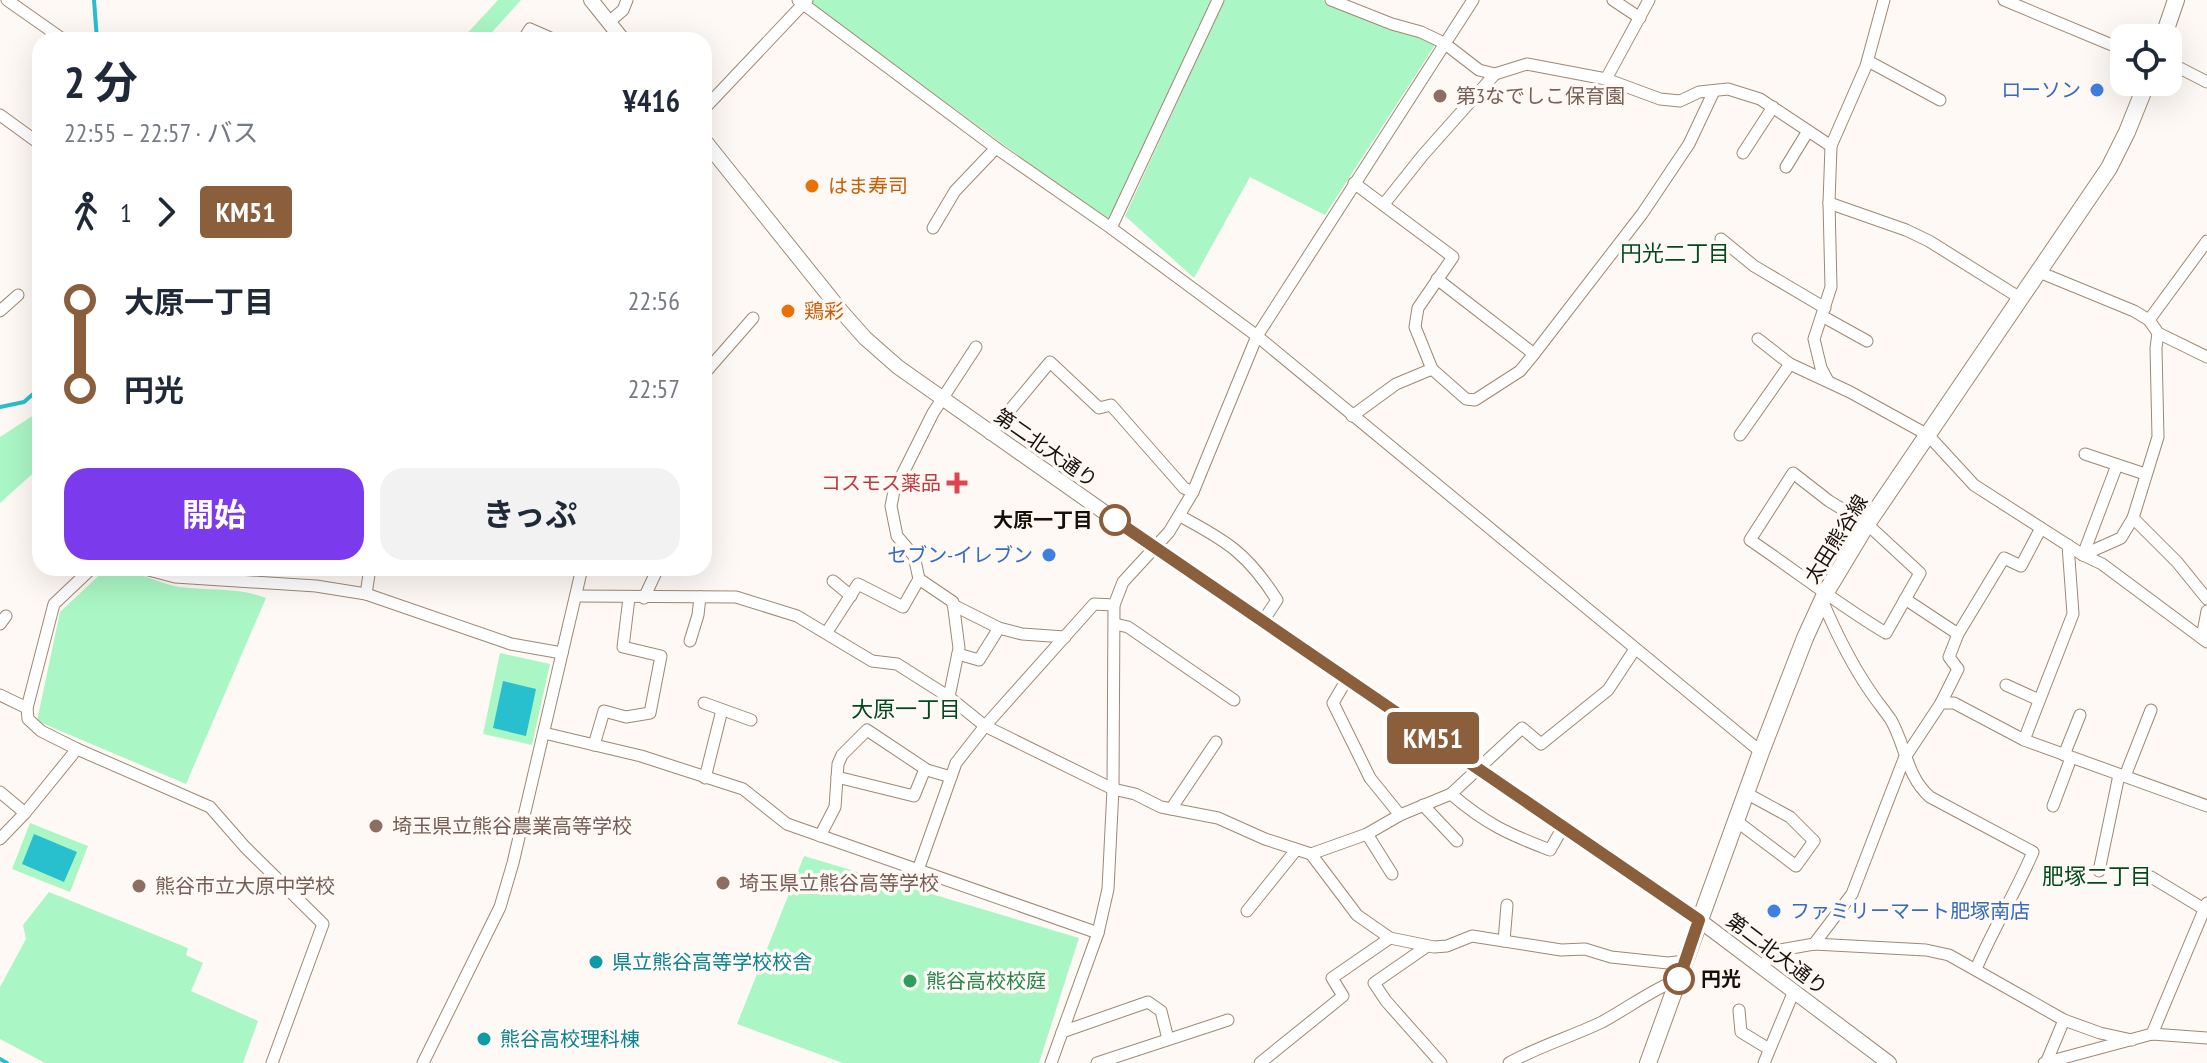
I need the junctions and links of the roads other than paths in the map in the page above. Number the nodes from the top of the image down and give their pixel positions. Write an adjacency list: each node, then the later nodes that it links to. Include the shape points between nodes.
1 (7, 0): 17 (street)
2 (591, 0): 15 (street)
3 (627, 0): 15 (street)
4 (1218, 0): 43 (street)
5 (1331, 0): 19 (street)
6 (1473, 0): 19 (street)
7 (1613, 0): 14 (street)
8 (1649, 0): 14 (street)
9 (1884, 0): 21 (street)
10 (2004, 0): 13 (street)
11 (2176, 0): 16 (main road)
12 (803, 2): 28 (street); 35 (street)
13 (2032, 5): 20 (street)
14 (1640, 18): 24 (street)
15 (609, 22): 18 (street)
16 (2168, 24)
17 (53, 32)
18 (615, 32)
19 (1444, 43): 23 (street, via 1479,70); 39 (street)
20 (2110, 43)
21 (1868, 61): 29 (street); 34 (street)
22 (2182, 69): 25 (street)
23 (1495, 74): 24 (street, via 1527,64); 41 (street)
24 (1606, 79): 26 (street, via 1670,100)
25 (2207, 82)
26 (1714, 91): 30 (street, via 1728,89); 59 (street, via 1689,144 1642,214)
27 (2141, 96): 46 (main road, 太田熊谷線, via 2109,168)
28 (712, 100)
29 (1940, 100)
30 (1773, 107): 32 (street); 37 (street)
31 (0, 115): 33 (street)
32 (1808, 131): 34 (street); 38 (street)
33 (32, 138)
34 (1831, 146): 40 (street)
35 (996, 148): 42 (street, via 955,191); 43 (street)
36 (712, 150): 65 (street, 第二北大通り, via 865,338)
37 (1743, 153)
38 (1786, 167)
39 (1354, 183): 41 (street); 55 (street)
40 (1829, 203): 49 (street, via 1929,241); 51 (street, via 1831,287)
41 (1384, 204): 47 (street, via 1453,257)
42 (933, 228)
43 (1111, 228): 55 (street)
44 (1721, 239): 51 (street)
45 (2207, 241): 53 (street)
46 (2039, 272): 49 (main road, 太田熊谷線); 53 (street)
47 (1437, 279): 59 (street); 63 (street, via 1418,308 1415,327)
48 (18, 295): 50 (street)
49 (2020, 298): 69 (main road, 太田熊谷線)
50 (0, 311)
51 (1823, 312): 57 (street); 64 (street, via 1814,339)
52 (753, 318): 62 (street)
53 (2149, 320): 54 (street)
54 (2158, 333): 60 (street); 72 (street, via 2158,437)
55 (1257, 336): 66 (street); 73 (street)
56 (1758, 339): 61 (street)
57 (1867, 341)
58 (976, 347): 65 (street)
59 (1534, 354): 63 (street, via 1520,371 1475,400 1466,399)
60 (2207, 357)
61 (1790, 364): 64 (street); 68 (street)
62 (712, 365)
63 (1432, 369): 66 (street, via 1396,384)
64 (1828, 382): 69 (street)
65 (941, 399): 67 (street, 第二北大通り); 86 (street, via 891,506 897,536 914,556)
66 (1352, 416): 108 (street)
67 (990, 434): 73 (street, via 1050,362 1099,408 1111,405); 79 (street, 第二北大通り)
68 (1740, 435)
69 (1928, 435): 76 (main road, 太田熊谷線); 77 (street, via 1974,485)
70 (2085, 454): 71 (street)
71 (2117, 465): 72 (street); 80 (street)
72 (2145, 474): 75 (street)
73 (1193, 492): 74 (street)
74 (1180, 516): 79 (street); 100 (street, via 1214,534 1258,570 1277,600)
75 (2133, 518): 80 (street, via 2121,538); 96 (street)
76 (1867, 524): 91 (main road, 太田熊谷線); 91 (street, via 1793,473 1750,540); 95 (street, via 1920,573)
77 (2041, 528): 78 (street); 104 (street, via 2021,566 2004,558)
78 (2068, 545): 80 (street); 116 (street, via 2073,614)
79 (1155, 548): 98 (street, via 1123,582); 100 (street, 第二北大通り)
80 (2083, 555): 106 (street)
81 (84, 576): 119 (street, via 54,604)
82 (171, 576): 88 (street)
83 (369, 576): 88 (street)
84 (578, 576): 89 (street)
85 (654, 576): 94 (street)
86 (919, 579): 90 (street, via 903,607 858,584); 97 (street)
87 (833, 581): 90 (street)
88 (366, 594): 109 (street, via 511,644)
89 (576, 596): 93 (street); 109 (street)
90 (851, 596): 103 (street)
91 (1824, 596): 95 (street, via 1886,633); 130 (main road, 太田熊谷線); 132 (street, via 1838,640 1892,721)
92 (700, 597): 94 (street); 103 (street, via 736,597 797,616); 107 (street)
93 (629, 598): 94 (street); 128 (street, via 623,647 661,656 650,713 626,717 604,711)
94 (644, 598)
95 (1905, 599): 104 (street)
96 (2207, 599)
97 (953, 605): 102 (street); 110 (street)
98 (1114, 605): 101 (street); 105 (street, via 1094,604)
99 (2207, 611): 106 (street)
100 (1263, 621): 111 (street, 第二北大通り)
101 (1115, 624): 115 (street, via 1128,627); 139 (street)
102 (999, 628): 105 (street); 110 (street, via 979,660)
103 (827, 632): 114 (street, via 872,661 897,664)
104 (1958, 634): 118 (street, via 1949,657 1958,669)
105 (1065, 637): 124 (street)
106 (2204, 640)
107 (690, 641)
108 (1635, 649): 130 (street); 134 (street, via 1608,690 1541,744 1522,728)
109 (562, 653): 125 (street)
110 (958, 654): 114 (street)
111 (1347, 679): 134 (street, 第二北大通り); 148 (street, via 1333,703 1370,778)
112 (2006, 685): 116 (street)
113 (0, 695): 119 (street)
114 (949, 697): 124 (street)
115 (1234, 700)
116 (2039, 700): 126 (street)
117 (704, 703): 120 (street)
118 (1941, 703): 126 (street, via 1954,703); 132 (street)
119 (27, 708): 129 (street, via 28,719 41,731)
120 (722, 710): 123 (street); 138 (street)
121 (2151, 710): 135 (street)
122 (2080, 715): 131 (street)
123 (751, 720)
124 (985, 726): 137 (street); 139 (street)
125 (544, 733): 128 (street); 186 (street, via 500,907)
126 (2024, 740): 131 (street)
127 (1216, 742): 146 (street)
128 (594, 745): 138 (street)
129 (77, 749): 147 (street); 185 (street, via 210,807 323,924)
130 (1761, 752): 141 (main road, 太田熊谷線)
131 (2067, 756): 135 (street); 144 (street)
132 (1904, 759): 168 (street, via 1852,894); 172 (street, via 1930,797 2033,852)
133 (925, 769): 136 (street, via 914,796); 136 (street, via 867,730 842,755); 137 (street)
134 (1478, 769): 142 (street); 150 (street, 第二北大通り)
135 (2122, 776): 145 (street); 158 (street)
136 (837, 777): 152 (street, via 835,807)
137 (951, 777): 157 (street)
138 (705, 778): 152 (street, via 743,789 787,824)
139 (1113, 789): 146 (street); 165 (street, via 1108,889)
140 (0, 792): 147 (street)
141 (1746, 793): 149 (main road, 太田熊谷線); 149 (street, via 1790,817 1814,841 1796,866)
142 (1451, 794): 143 (street); 150 (street, via 1479,818 1550,850)
143 (1423, 805): 148 (street); 154 (street)
144 (2053, 806)
145 (2207, 806)
146 (1171, 809): 155 (street, via 1218,818)
147 (25, 813): 153 (street)
148 (1400, 815): 151 (street)
149 (1735, 820): 164 (main road, 太田熊谷線)
150 (1563, 827): 164 (street, 第二北大通り)
151 (1367, 834): 156 (street); 159 (street)
152 (820, 836): 157 (street)
153 (0, 839)
154 (1457, 841)
155 (1296, 850): 156 (street); 163 (street)
156 (1311, 854): 166 (street, via 1357,915)
157 (918, 870): 165 (street)
158 (2099, 871)
159 (1392, 874)
160 (2151, 877): 162 (street)
161 (1507, 905): 167 (street)
162 (2206, 906): 179 (street)
163 (1247, 911)
164 (1699, 920): 170 (main road, 太田熊谷線); 171 (street, 第二北大通り)
165 (1098, 933): 178 (street)
166 (1390, 938): 169 (street); 189 (street, via 1332,978 1343,996)
167 (1504, 941): 169 (street, via 1472,936); 170 (street, via 1585,949 1611,957)
168 (1814, 944): 171 (street, via 1775,951); 172 (street, via 1926,950)
169 (1426, 947): 190 (street, via 1374,983)
170 (1685, 961): 173 (main road, 太田熊谷線)
171 (1762, 966): 174 (street, 第二北大通り)
172 (1976, 969): 177 (street)
173 (1679, 979): 191 (street); 192 (main road, 太田熊谷線)
174 (1794, 991): 183 (street); 184 (street, 第二北大通り)
175 (1739, 1010): 183 (street, via 1741,1032)
176 (1228, 1020): 181 (street)
177 (2064, 1020): 182 (street); 194 (street)
178 (1062, 1032): 181 (street, via 1148,1002 1161,1011); 187 (street)
179 (2152, 1034): 180 (street); 182 (street)
180 (2207, 1038)
181 (1168, 1039): 188 (street)
182 (2132, 1040): 194 (street)
183 (1769, 1049): 193 (street)
184 (1882, 1061)
185 (272, 1063)
186 (423, 1063)
187 (1051, 1063)
188 (1097, 1063)
189 (1260, 1063)
190 (1441, 1063)
191 (1509, 1063)
192 (1648, 1063)
193 (1764, 1063)
194 (2045, 1063)

